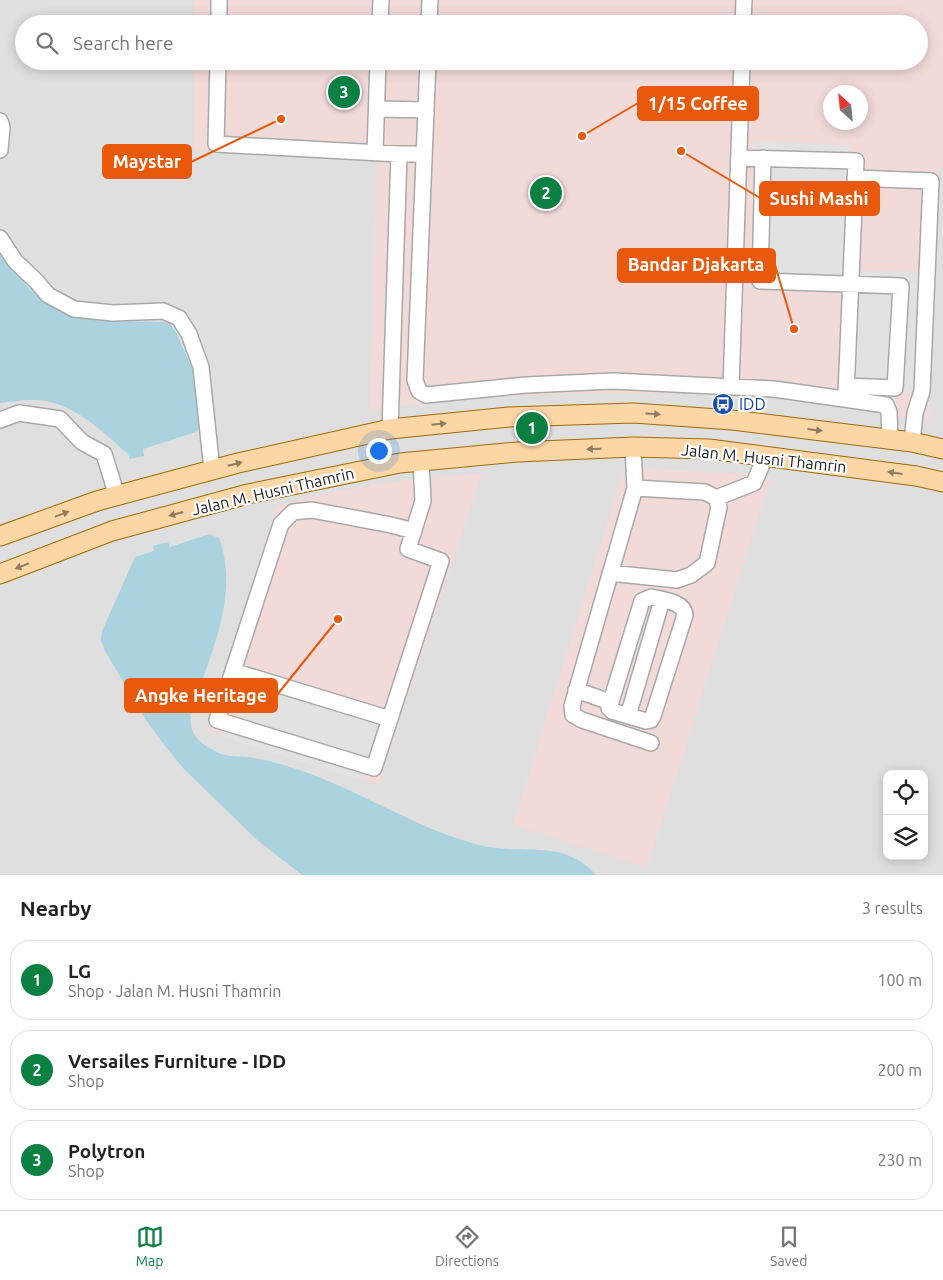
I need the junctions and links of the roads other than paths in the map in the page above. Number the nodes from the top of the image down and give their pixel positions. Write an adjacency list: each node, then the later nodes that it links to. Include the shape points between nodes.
1 (219, 0): 5 (lane)
2 (381, 0): 6 (lane)
3 (430, 0): 7 (lane)
4 (744, 0): 8 (lane)
5 (218, 15)
6 (380, 15)
7 (429, 15)
8 (743, 15)
9 (218, 70): 17 (lane, via 216,144)
10 (378, 70): 13 (lane)
11 (428, 70): 14 (lane)
12 (742, 70): 20 (lane)
13 (377, 108): 14 (lane); 17 (lane)
14 (426, 110): 19 (lane)
15 (0, 121): 16 (lane)
16 (0, 150)
17 (375, 152): 18 (lane)
18 (398, 154): 19 (lane); 26 (lane)
19 (424, 154): 27 (lane)
20 (739, 158): 21 (lane); 24 (lane)
21 (763, 158): 22 (lane, via 856,161); 25 (lane)
22 (855, 178): 28 (lane); 36 (lane, via 931,181 922,391 915,413)
23 (0, 238): 42 (lane, via 15,261 48,295 74,309 113,313 163,311 179,318 189,334 201,367)
24 (735, 257): 25 (lane); 29 (lane)
25 (761, 258): 28 (lane, via 760,280)
26 (395, 269): 27 (lane); 34 (lane)
27 (420, 270): 29 (lane, via 415,380 419,390 426,395 526,385 613,381)
28 (851, 283): 30 (lane); 30 (lane, via 901,286 896,388)
29 (730, 387): 30 (lane)
30 (846, 393): 35 (lane, via 886,405)
31 (0, 420): 45 (lane, via 19,413 60,418 82,442 104,454)
32 (732, 420): 33 (main road, Jalan M. Husni Thamrin); 34 (main road, Jalan M. Husni Thamrin, one-way to 32, via 509,417 625,413); 39 (main road)
33 (754, 422): 35 (main road, Jalan M. Husni Thamrin, one-way to 35); 40 (main road)
34 (390, 429): 42 (main road, Jalan M. Husni Thamrin, one-way to 34)
35 (890, 439): 36 (main road, Jalan M. Husni Thamrin)
36 (912, 442): 38 (main road, Jalan M. Husni Thamrin)
37 (633, 448): 39 (main road, Jalan M. Husni Thamrin); 41 (main road, Jalan M. Husni Thamrin, one-way to 41, via 516,452); 44 (lane)
38 (943, 449)
39 (730, 451): 40 (main road, Jalan M. Husni Thamrin)
40 (758, 454): 43 (main road, Jalan M. Husni Thamrin, one-way to 40); 46 (lane, via 754,483)
41 (421, 461): 47 (lane, via 423,501); 50 (main road, Jalan M. Husni Thamrin, one-way to 50, via 248,494 112,531)
42 (212, 470): 45 (main road, Jalan M. Husni Thamrin)
43 (943, 482)
44 (635, 488): 46 (lane, via 705,492); 49 (lane)
45 (117, 496): 48 (main road, Jalan M. Husni Thamrin, one-way to 45)
46 (716, 498): 49 (lane, via 720,507 707,563 691,575 677,580)
47 (414, 531): 52 (lane, via 312,510 293,512 282,524); 56 (lane, via 408,549 441,561)
48 (0, 536)
49 (610, 573): 53 (lane)
50 (0, 574)
51 (662, 600): 54 (lane, via 651,597 642,601); 55 (lane); 55 (lane, via 681,606 685,615 653,716 646,721)
52 (233, 671): 56 (lane); 56 (lane, via 217,720 226,723 374,768)
53 (576, 690): 54 (lane); 57 (lane, via 573,715)
54 (610, 702): 55 (lane, via 612,712)
55 (628, 716)
56 (390, 719)
57 (651, 743)

